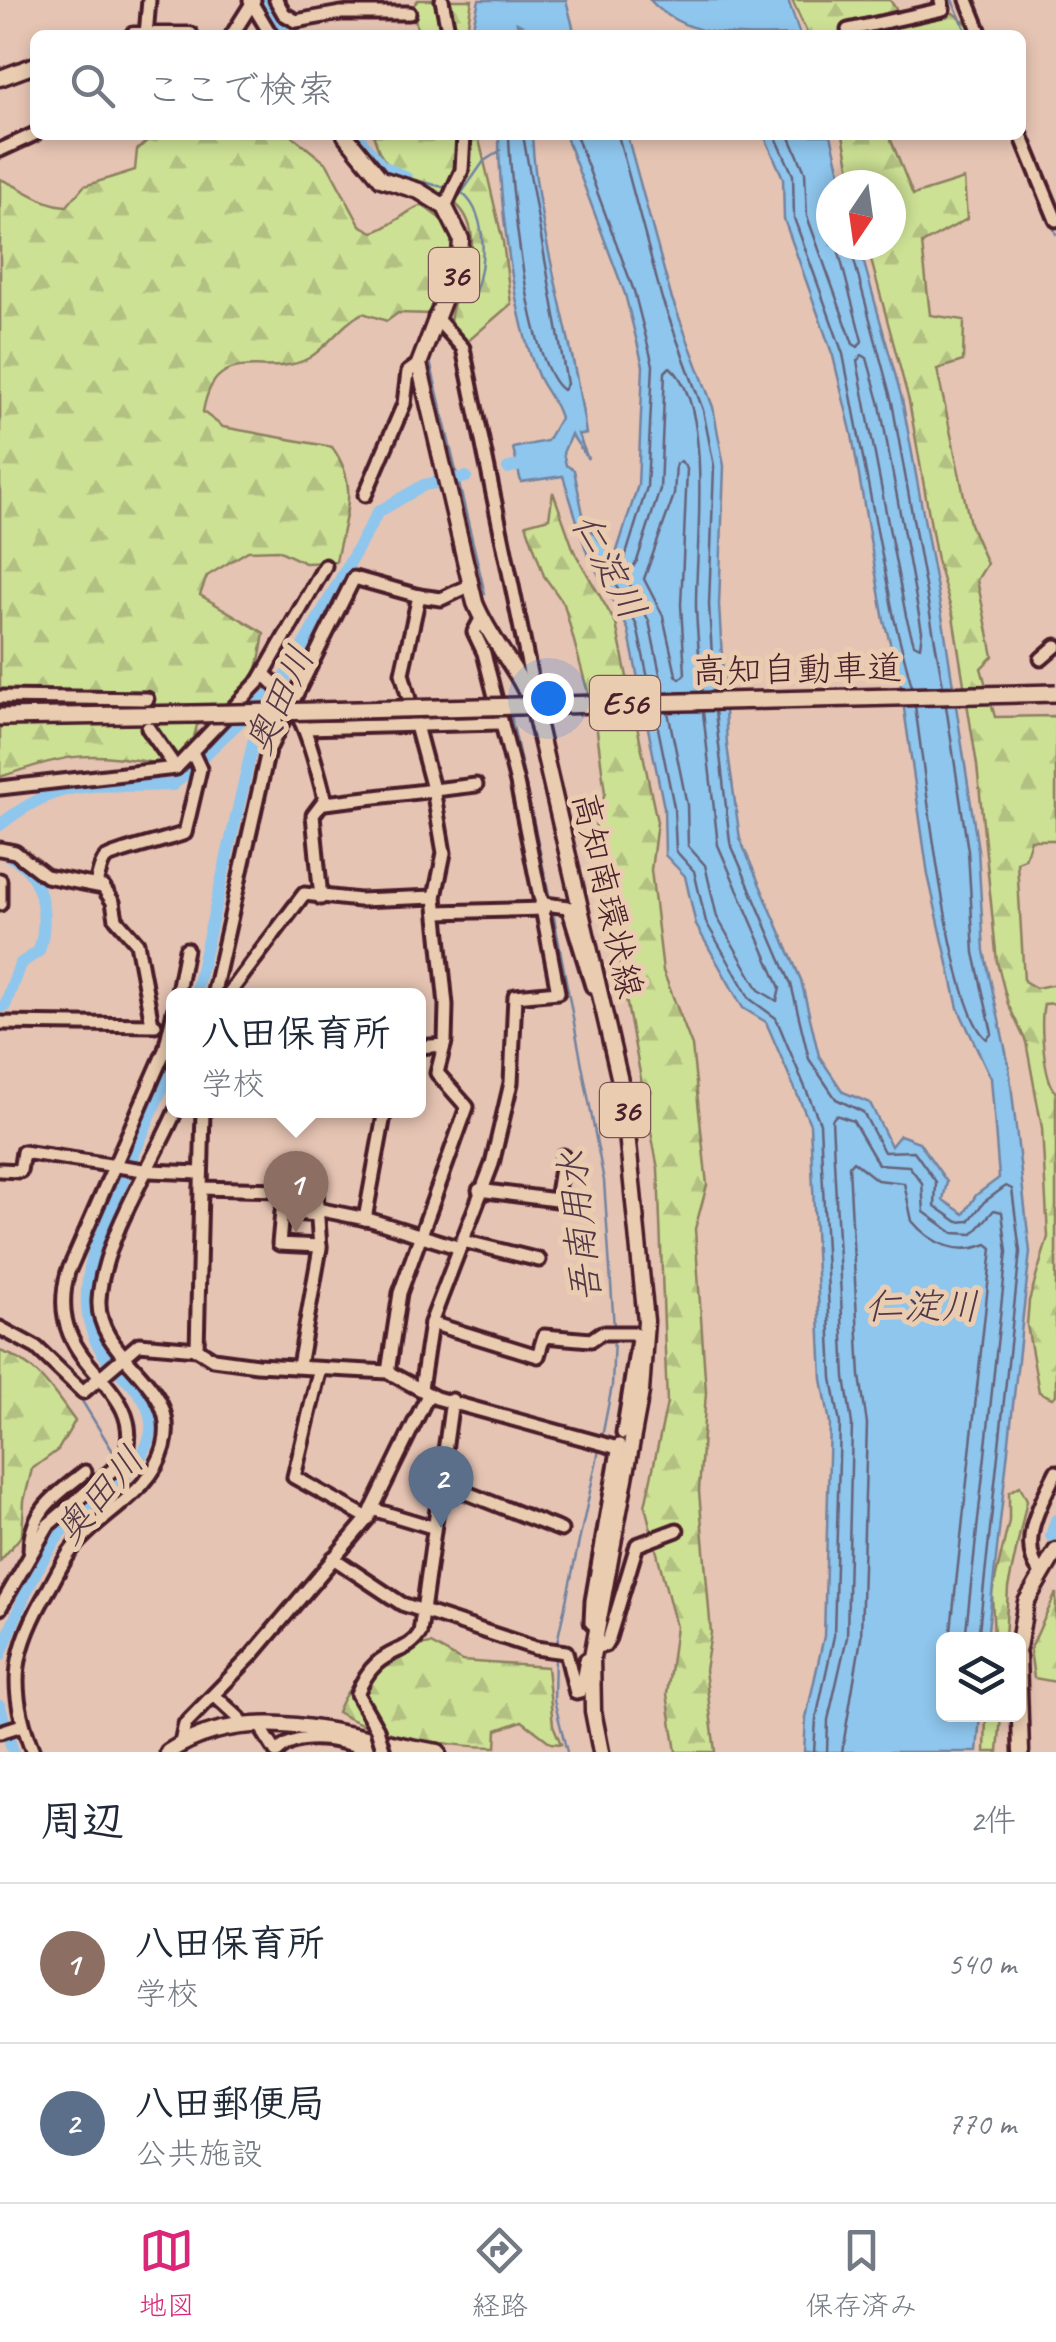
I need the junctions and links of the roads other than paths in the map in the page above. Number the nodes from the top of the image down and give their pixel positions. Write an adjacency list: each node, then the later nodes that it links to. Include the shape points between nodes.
1 (149, 0): 8 (street)
2 (252, 0): 9 (street); 10 (street)
3 (276, 0): 7 (street, via 296,21)
4 (442, 0): 11 (street)
5 (941, 0): 12 (street, via 943,8)
6 (966, 0): 13 (street)
7 (409, 12)
8 (143, 30)
9 (235, 30)
10 (268, 30)
11 (448, 30)
12 (848, 30)
13 (979, 30)
14 (30, 67): 15 (main road)
15 (0, 78)
16 (30, 136): 20 (street)
17 (350, 140): 21 (main road, 36, via 381,179)
18 (464, 140): 21 (street, via 462,170)
19 (1023, 140): 22 (street)
20 (0, 150)
21 (445, 207): 23 (main road, 36, via 461,239 460,257)
22 (1056, 220)
23 (435, 317): 24 (main road, 36); 33 (street, via 462,348)
24 (419, 364): 25 (street, via 408,372 404,404); 27 (main road, 高知南環状線 / 36)
25 (364, 496)
26 (325, 566): 32 (street)
27 (471, 584): 28 (street, via 441,598); 29 (main road, 高知南環状線 / 36)
28 (419, 596): 35 (street, via 354,578); 42 (street, via 403,660)
29 (481, 619): 33 (main road, 高知南環状線 / 36); 41 (street, via 474,632)
30 (1056, 646): 31 (street)
31 (1041, 658)
32 (264, 674): 35 (street); 38 (street)
33 (529, 692): 69 (main road, 高知南環状線 / 36)
34 (1056, 692): 40 (highway, 高知自動車道 / E56, bridge)
35 (291, 696): 44 (street); 61 (street, via 261,772)
36 (0, 697): 37 (street)
37 (147, 700)
38 (239, 702): 39 (street); 45 (street)
39 (238, 716)
40 (0, 717)
41 (499, 724): 42 (street); 57 (street)
42 (413, 726): 44 (street); 48 (street)
43 (148, 728): 46 (street)
44 (305, 728): 50 (street)
45 (194, 754): 46 (street); 53 (street, via 200,769 186,833 109,856)
46 (176, 768): 49 (street)
47 (476, 785): 48 (street)
48 (432, 787): 50 (street); 54 (street, via 444,853)
49 (0, 788)
50 (325, 803): 55 (street, via 313,815)
51 (0, 849): 53 (street, via 15,852 46,876)
52 (0, 880): 56 (street)
53 (96, 883): 64 (street, via 136,942)
54 (435, 897): 55 (street); 58 (street)
55 (321, 898): 62 (street, via 304,894 296,901)
56 (0, 904)
57 (543, 905): 58 (street); 69 (street, via 566,904); 79 (street, via 558,992 515,996 511,1083 492,1164)
58 (437, 912): 67 (street)
59 (186, 950): 60 (street)
60 (179, 988)
61 (215, 988)
62 (233, 988)
63 (0, 1023): 64 (street)
64 (152, 1024): 65 (street)
65 (166, 1027)
66 (166, 1043): 74 (street)
67 (444, 1045): 68 (street); 82 (street, via 437,1074 467,1108)
68 (426, 1046)
69 (617, 1062): 95 (main road, 高知南環状線 / 36, via 646,1321)
70 (173, 1118): 76 (street)
71 (203, 1118): 77 (street)
72 (384, 1118): 81 (street)
73 (563, 1156): 79 (street, via 556,1200)
74 (117, 1166): 75 (street, via 23,1152 20,1171); 76 (street); 93 (street, via 60,1299 67,1333)
75 (0, 1170)
76 (150, 1171): 77 (street); 89 (street, via 101,1282 100,1311)
77 (200, 1172): 78 (street)
78 (201, 1188): 80 (street, via 316,1191); 88 (street)
79 (479, 1190): 83 (street)
80 (317, 1212): 81 (street); 84 (street); 84 (street, via 282,1212 279,1244)
81 (365, 1219): 82 (street)
82 (420, 1235): 83 (street); 92 (street, via 400,1293)
83 (462, 1245): 85 (street); 86 (street)
84 (320, 1246): 90 (street)
85 (539, 1260)
86 (431, 1323): 94 (street); 97 (street, via 538,1356 544,1336 591,1340 634,1333)
87 (0, 1328): 93 (street, via 37,1348 83,1392)
88 (197, 1348): 89 (street, via 139,1344); 90 (street, via 213,1359)
89 (123, 1356): 93 (street); 118 (street, via 161,1400 164,1446 151,1475 73,1548 44,1595 16,1667)
90 (299, 1366): 91 (street)
91 (320, 1372): 92 (street); 102 (street, via 294,1477)
92 (388, 1372): 94 (street)
93 (100, 1376): 107 (street, bridge, via 131,1423 126,1456 63,1510)
94 (425, 1392): 96 (street); 102 (street)
95 (641, 1392): 97 (street); 112 (main road, 高知南環状線 / 36)
96 (452, 1400): 98 (street); 101 (street)
97 (622, 1433): 98 (street)
98 (613, 1448): 112 (street, via 590,1622)
99 (85, 1472): 107 (street, via 46,1502 30,1532)
100 (1056, 1472): 109 (street, via 1031,1537 1031,1560)
101 (439, 1482): 103 (street); 104 (street)
102 (370, 1514): 103 (street); 108 (street)
103 (432, 1527): 111 (street)
104 (561, 1530)
105 (677, 1530): 114 (street, via 637,1545 610,1638)
106 (1056, 1551): 109 (main road)
107 (30, 1554): 110 (street)
108 (332, 1558): 111 (street); 115 (street)
109 (1041, 1573): 113 (main road)
110 (0, 1608)
111 (421, 1611): 114 (street, via 562,1650 576,1693); 125 (street, bridge, via 416,1640 379,1658 357,1694 377,1730)
112 (598, 1628): 114 (main road, 高知南環状線 / 36)
113 (1021, 1632)
114 (593, 1652): 127 (main road, 高知南環状線 / 36)
115 (215, 1696): 116 (street); 122 (street, via 185,1724)
116 (240, 1719)
117 (1021, 1722): 128 (main road)
118 (22, 1725): 119 (street); 123 (street)
119 (0, 1732)
120 (264, 1733): 124 (street)
121 (327, 1734): 122 (main road, via 260,1724); 124 (street, via 295,1739); 125 (street); 126 (main road)
122 (175, 1748)
123 (32, 1752)
124 (276, 1752)
125 (380, 1752)
126 (438, 1752)
127 (601, 1752)
128 (1022, 1752)

